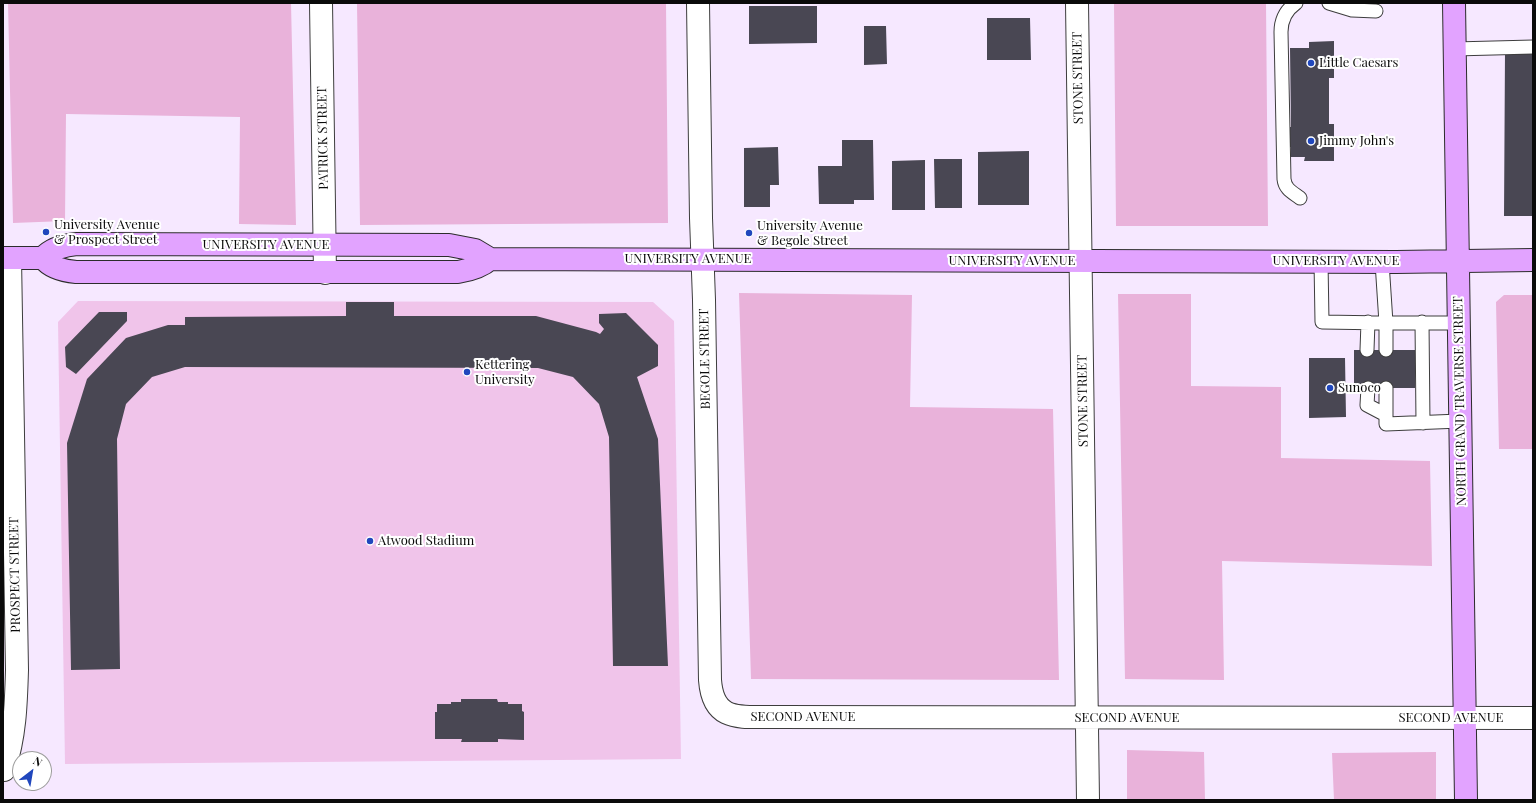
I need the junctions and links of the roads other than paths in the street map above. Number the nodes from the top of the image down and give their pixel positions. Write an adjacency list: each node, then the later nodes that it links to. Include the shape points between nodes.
1 (321, 3): 11 (street, PATRICK STREET)
2 (698, 3): 15 (street, BEGOLE STREET)
3 (1077, 3): 17 (street, STONE STREET)
4 (1296, 3): 10 (lane, via 1290,8 1281,25 1284,179 1286,187)
5 (1329, 3): 7 (lane, via 1352,10)
6 (1454, 3): 9 (street, NORTH GRAND TRAVERSE STREET)
7 (1376, 11)
8 (1533, 47): 9 (lane)
9 (1454, 50): 19 (street, NORTH GRAND TRAVERSE STREET)
10 (1300, 198)
11 (324, 245): 13 (street, UNIVERSITY AVENUE, via 77,244 60,246); 14 (street, UNIVERSITY AVENUE, via 454,246 475,250); 21 (street, PATRICK STREET)
12 (6, 258): 13 (street); 37 (street, PROSPECT STREET, via 17,670 15,722)
13 (43, 258): 21 (street, UNIVERSITY AVENUE, via 56,268 76,272)
14 (490, 259): 15 (street, UNIVERSITY AVENUE); 21 (street, UNIVERSITY AVENUE, via 475,268 458,272)
15 (702, 259): 17 (street, UNIVERSITY AVENUE); 33 (street, BEGOLE STREET, via 710,680 713,699)
16 (1533, 260): 19 (street, UNIVERSITY AVENUE)
17 (1080, 261): 18 (street, UNIVERSITY AVENUE); 34 (street, STONE STREET)
18 (1321, 261): 20 (street, UNIVERSITY AVENUE); 22 (lane, via 1322,322)
19 (1458, 261): 20 (street, UNIVERSITY AVENUE); 24 (street, NORTH GRAND TRAVERSE STREET)
20 (1382, 262): 25 (lane)
21 (325, 273)
22 (1368, 322): 25 (lane); 26 (lane)
23 (1422, 322): 24 (lane); 25 (lane); 32 (lane)
24 (1459, 322): 31 (street, NORTH GRAND TRAVERSE STREET)
25 (1386, 323): 27 (lane)
26 (1367, 350)
27 (1386, 350)
28 (1368, 388): 30 (lane, via 1367,405)
29 (1386, 388): 30 (lane)
30 (1386, 415): 32 (lane, via 1386,424)
31 (1460, 421): 32 (lane); 35 (street, NORTH GRAND TRAVERSE STREET)
32 (1423, 423)
33 (722, 710): 34 (street, SECOND AVENUE, via 736,716 771,718)
34 (1087, 718): 35 (street, SECOND AVENUE); 38 (street, STONE STREET)
35 (1465, 718): 36 (street, SECOND AVENUE); 39 (street, NORTH GRAND TRAVERSE STREET)
36 (1533, 718)
37 (4, 770)
38 (1088, 800)
39 (1466, 800)

